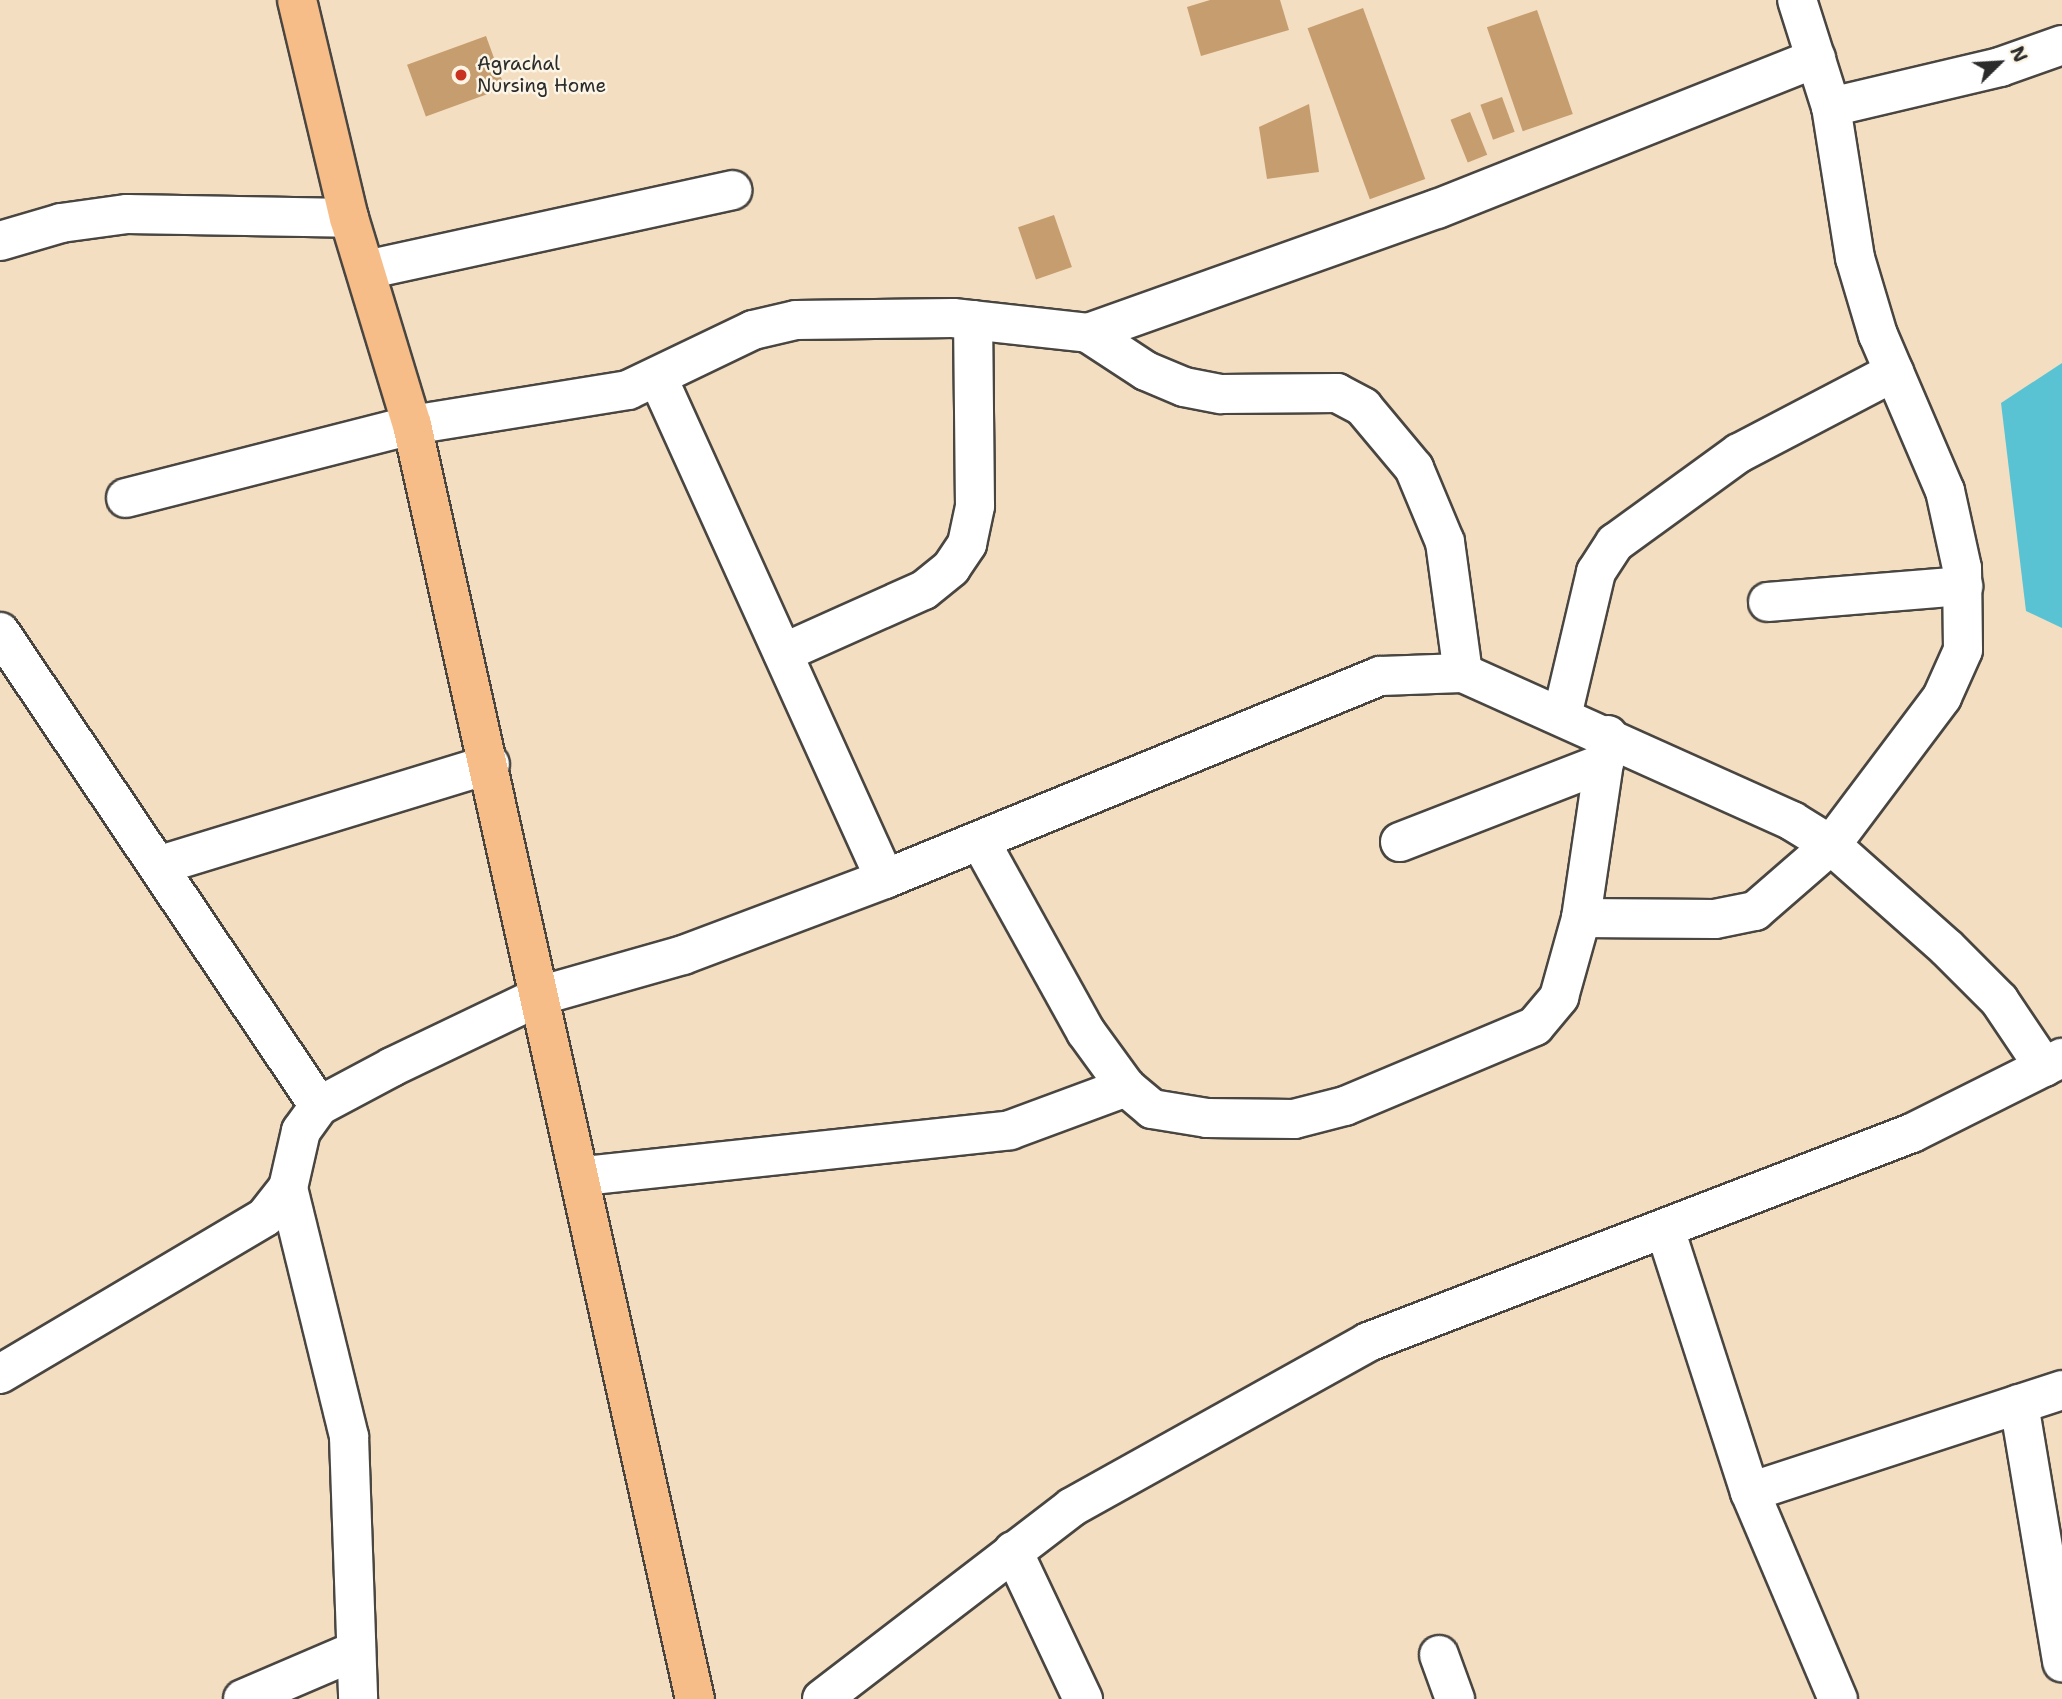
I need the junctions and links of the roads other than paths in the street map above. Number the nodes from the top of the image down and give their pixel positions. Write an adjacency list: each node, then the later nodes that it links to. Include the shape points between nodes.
1 (297, 0): 7 (main road)
2 (1797, 0): 4 (street)
3 (2062, 44): 5 (street, via 2000,67)
4 (1816, 58): 5 (street); 11 (street, via 1437,209)
5 (1831, 107): 12 (street, via 1855,258)
6 (732, 190): 9 (street)
7 (349, 218): 8 (street, via 127,214 61,223); 9 (main road)
8 (0, 241)
9 (366, 270): 14 (main road)
10 (973, 320): 11 (street); 13 (street, via 796,320 753,330); 19 (street, via 975,506 967,544 924,590)
11 (1088, 333): 20 (street, via 1146,371 1184,387 1221,394 1338,393 1363,407 1414,468 1445,542)
12 (1894, 372): 16 (street, via 1945,491); 21 (street, via 1739,453 1615,543 1596,572)
13 (658, 378): 14 (street, via 571,403); 19 (street)
14 (412, 425): 15 (street); 23 (main road)
15 (126, 498)
16 (1963, 586): 17 (street); 26 (street, via 1963,650 1942,697)
17 (1769, 602)
18 (0, 632): 27 (street)
19 (783, 653): 28 (street)
20 (1463, 673): 21 (street); 24 (street, via 1380,676)
21 (1562, 716): 22 (street)
22 (1606, 749): 25 (street); 26 (street); 29 (street)
23 (490, 764): 27 (street); 30 (main road)
24 (980, 841): 28 (street); 32 (street, via 1086,1032)
25 (1400, 842)
26 (1831, 845): 29 (street, via 1778,893 1738,917); 31 (street, via 1999,1000)
27 (160, 865): 33 (street)
28 (885, 879): 30 (street, via 683,956)
29 (1581, 918): 32 (street, via 1559,997 1535,1026 1345,1106 1294,1119 1207,1118 1152,1109)
30 (542, 995): 33 (street); 34 (main road)
31 (2053, 1062): 36 (street, via 1912,1133)
32 (1126, 1087): 34 (street, via 1010,1130)
33 (319, 1106): 35 (street, via 301,1131)
34 (583, 1175): 47 (main road)
35 (288, 1188): 37 (street, via 265,1217); 42 (street, via 349,1437)
36 (1665, 1229): 40 (street); 41 (street, via 1368,1342 1072,1507)
37 (0, 1374)
38 (2062, 1390): 39 (street)
39 (2019, 1404): 40 (street); 44 (street)
40 (1751, 1492): 51 (street)
41 (1013, 1551): 48 (street); 49 (street)
42 (355, 1651): 45 (street); 46 (street)
43 (1440, 1655): 50 (street)
44 (2062, 1662)
45 (243, 1699)
46 (358, 1699)
47 (695, 1699)
48 (822, 1699)
49 (1083, 1699)
50 (1455, 1699)
51 (1838, 1699)

